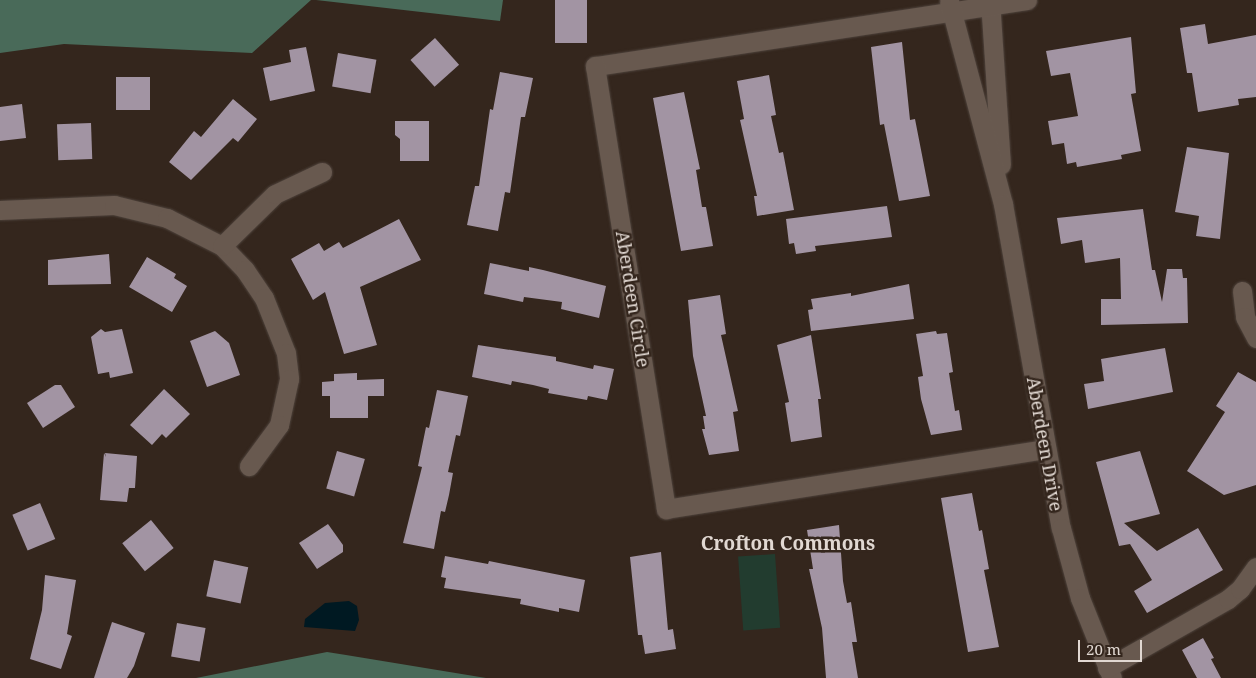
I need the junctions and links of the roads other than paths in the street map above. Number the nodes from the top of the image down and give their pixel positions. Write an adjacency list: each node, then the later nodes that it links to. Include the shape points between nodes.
1 (1027, 0): 2 (street)
2 (990, 3): 3 (street); 5 (street, Aberdeen Drive)
3 (949, 6): 5 (street, Aberdeen Drive); 10 (street, Aberdeen Circle, via 595,66 666,509)
4 (322, 172): 7 (street, via 275,194)
5 (1003, 204): 10 (street, Aberdeen Drive)
6 (0, 210): 7 (street, via 114,205 168,218)
7 (222, 246): 11 (street, via 245,270 264,298 286,353 289,380 279,425)
8 (1242, 291): 9 (street, via 1245,317)
9 (1256, 338)
10 (1046, 449): 13 (street, Aberdeen Drive, via 1063,536 1080,598)
11 (249, 466)
12 (1256, 567): 13 (street, via 1228,599)
13 (1110, 673)

